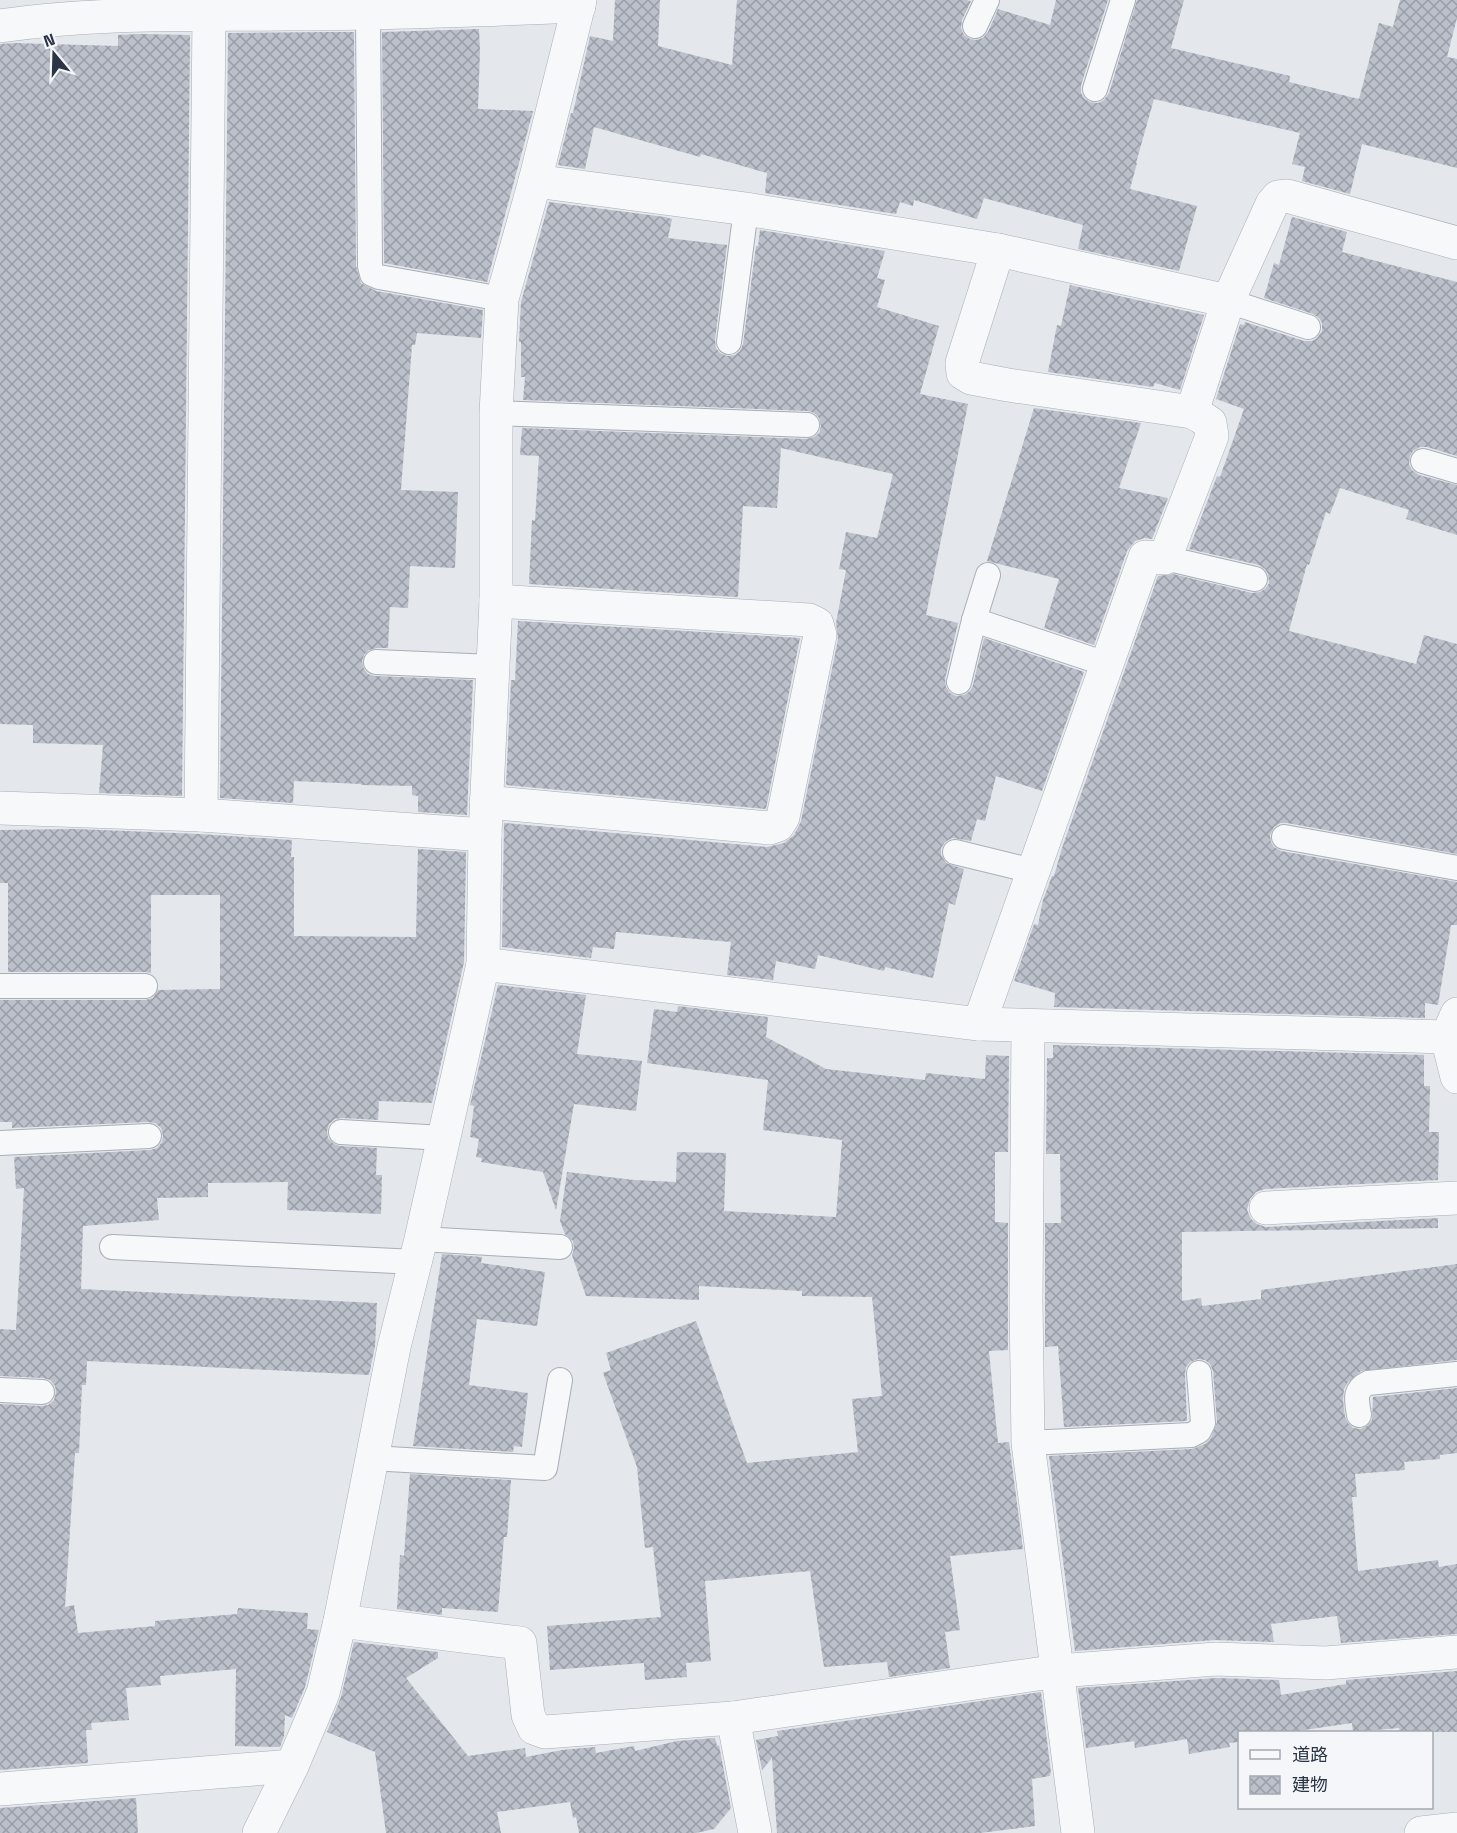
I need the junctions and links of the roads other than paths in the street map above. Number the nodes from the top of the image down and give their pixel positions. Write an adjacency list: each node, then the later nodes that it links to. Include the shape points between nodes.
1 (987, 0): 8 (lane)
2 (1123, 0): 9 (lane)
3 (579, 3): 5 (street); 10 (street)
4 (135, 8): 6 (street); 7 (street)
5 (368, 14): 6 (street); 14 (lane, via 372,274)
6 (209, 15): 34 (street)
7 (0, 26)
8 (975, 26)
9 (1095, 89)
10 (535, 181): 11 (street); 14 (street)
11 (746, 209): 13 (street); 17 (lane)
12 (1457, 243): 15 (street, via 1287,196 1278,197)
13 (998, 250): 15 (street); 18 (street, via 962,363 963,373 1008,385)
14 (502, 298): 19 (street)
15 (1228, 301): 16 (lane); 18 (street)
16 (1308, 327)
17 (729, 342)
18 (1192, 412): 23 (street, via 1210,423 1212,436)
19 (496, 413): 20 (lane); 26 (street)
20 (807, 425)
21 (1422, 461): 22 (lane)
22 (1457, 471)
23 (1165, 558): 25 (lane); 29 (street, via 1145,557)
24 (988, 575): 27 (lane)
25 (1255, 579)
26 (496, 601): 30 (street); 32 (street, via 808,620 817,624 820,635 783,817 778,825 769,828)
27 (974, 620): 29 (lane); 31 (lane)
28 (376, 662): 30 (lane)
29 (1106, 663): 39 (street)
30 (493, 667): 32 (street)
31 (959, 682)
32 (486, 802): 35 (street)
33 (0, 808): 34 (street)
34 (201, 815): 35 (street)
35 (485, 835): 40 (street)
36 (1284, 837): 38 (lane)
37 (955, 852): 39 (lane)
38 (1457, 868)
39 (1033, 871): 43 (street)
40 (483, 963): 43 (street); 49 (street)
41 (0, 986): 42 (lane)
42 (145, 986)
43 (979, 1024): 44 (street)
44 (1028, 1026): 45 (street); 62 (street)
45 (1452, 1026): 46 (street)
46 (1457, 1077)
47 (341, 1132): 49 (lane)
48 (149, 1136): 50 (lane)
49 (443, 1138): 55 (street)
50 (0, 1143)
51 (1457, 1198): 52 (street)
52 (1266, 1208)
53 (112, 1247): 55 (lane)
54 (560, 1247): 55 (lane)
55 (418, 1251): 63 (street)
56 (1199, 1373): 62 (lane, via 1203,1423 1191,1435)
57 (1457, 1374): 61 (lane, via 1368,1383 1357,1393)
58 (560, 1380): 63 (lane, via 545,1468)
59 (0, 1390): 60 (lane)
60 (42, 1392)
61 (1359, 1415)
62 (1029, 1443): 66 (street)
63 (371, 1458): 64 (street)
64 (340, 1622): 67 (street, via 520,1643 528,1715 534,1728 545,1732); 68 (street, via 323,1693)
65 (1457, 1652): 66 (street, via 1326,1663 1216,1659)
66 (1058, 1671): 67 (street); 73 (street)
67 (733, 1718): 72 (street)
68 (292, 1766): 69 (street); 71 (street)
69 (0, 1789)
70 (1457, 1829): 74 (street)
71 (259, 1833)
72 (755, 1833)
73 (1078, 1833)
74 (1421, 1833)

